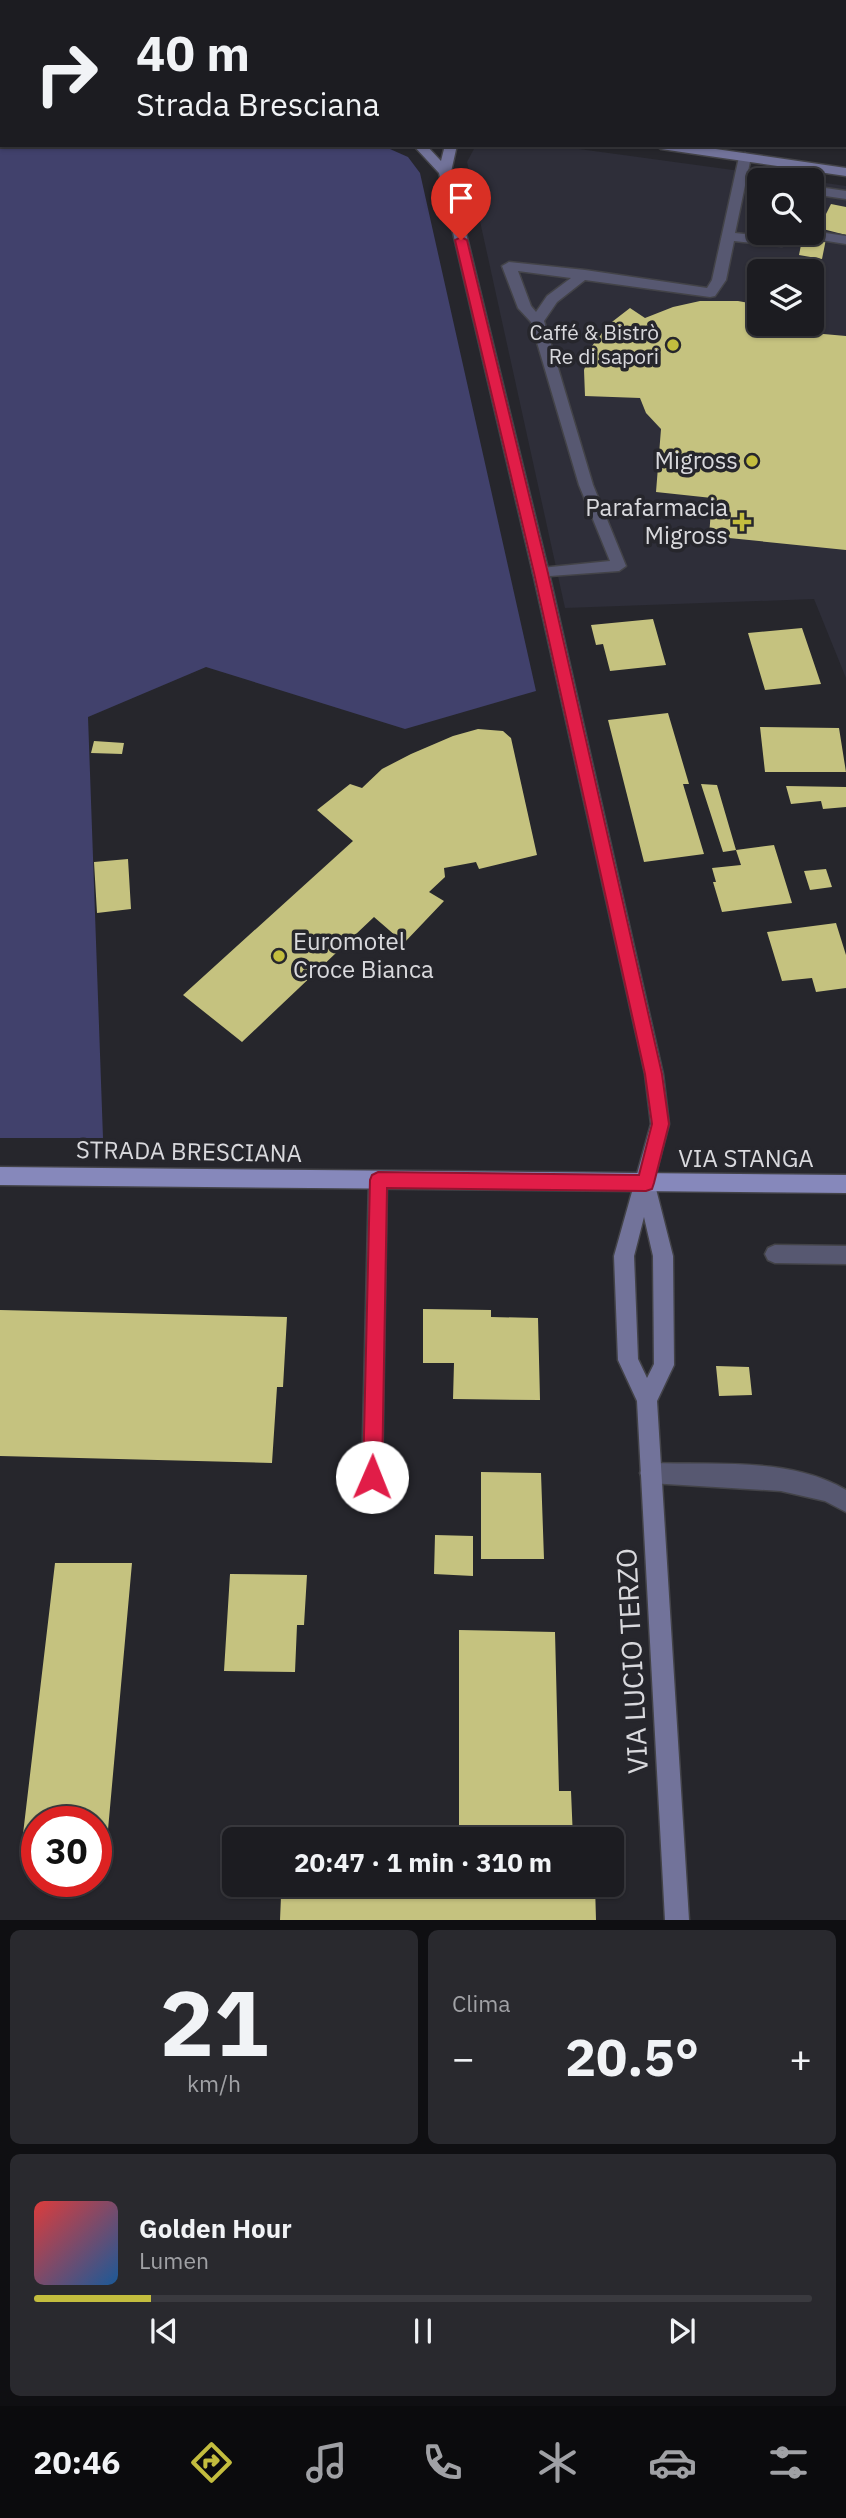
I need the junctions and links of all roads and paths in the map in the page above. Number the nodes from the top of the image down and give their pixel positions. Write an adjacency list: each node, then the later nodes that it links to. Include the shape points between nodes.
1 (421, 147): 5 (street)
2 (450, 147): 5 (street)
3 (676, 147): 4 (street)
4 (746, 157): 6 (street); 9 (street)
5 (444, 172): 15 (street)
6 (846, 172)
7 (824, 192): 8 (street)
8 (846, 195)
9 (728, 236): 10 (street); 13 (street, via 719,281 710,293)
10 (747, 236)
11 (824, 237): 12 (street)
12 (846, 240)
13 (585, 274): 14 (street, via 552,299); 14 (street, via 509,266 525,308)
14 (537, 321): 15 (street, via 586,485 620,566)
15 (541, 573): 18 (street, via 654,1074 660,1124)
16 (0, 1176): 17 (main road, STRADA BRESCIANA)
17 (378, 1180): 18 (main road, STRADA BRESCIANA); 24 (street)
18 (646, 1183): 19 (main road, VIA STANGA); 22 (street, VIA LUCIO TERZO, via 663,1256 664,1365); 22 (street, VIA LUCIO TERZO, via 624,1256 628,1360)
19 (846, 1184)
20 (775, 1254): 21 (street)
21 (846, 1255)
22 (647, 1400): 23 (street, VIA LUCIO TERZO)
23 (650, 1473): 25 (street, via 797,1482); 26 (street, VIA LUCIO TERZO)
24 (372, 1477)
25 (846, 1502)
26 (677, 1920)

